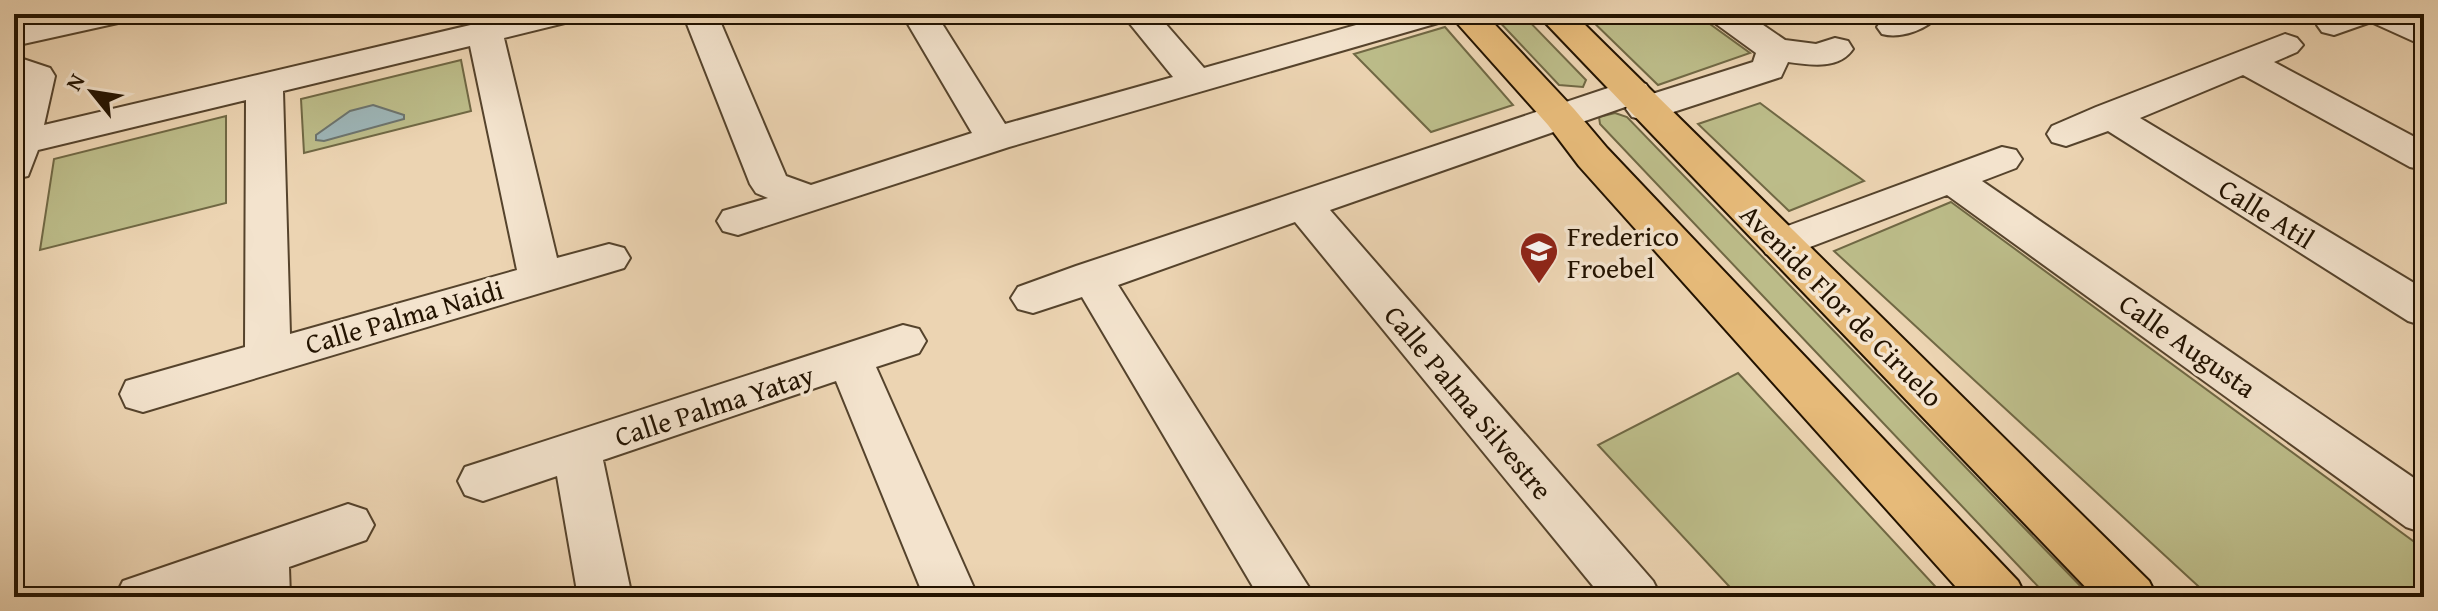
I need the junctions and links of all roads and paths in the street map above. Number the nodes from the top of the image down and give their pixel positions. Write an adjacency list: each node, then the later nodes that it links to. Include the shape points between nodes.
1 (115, 14): 12 (street)
2 (561, 14): 11 (street)
3 (700, 14): 30 (street, via 770,184)
4 (919, 14): 25 (street)
5 (1139, 14): 19 (street)
6 (1433, 14): 19 (street)
7 (1466, 14): 23 (main road)
8 (1554, 14): 21 (main road, Avenide Flor de Ciruelo)
9 (1724, 14): 16 (street)
10 (2381, 14): 13 (street)
11 (485, 32): 20 (street); 35 (street, Calle Palma Naidi)
12 (14, 35)
13 (2424, 35)
14 (2285, 45): 17 (street)
15 (1835, 49): 16 (street, via 1819,55)
16 (1775, 50): 21 (street, via 1768,69)
17 (2244, 61): 22 (street); 27 (street)
18 (14, 67): 26 (street, via 37,76)
19 (1195, 80): 25 (street)
20 (264, 85): 26 (street, via 63,133); 40 (street, Calle Palma Naidi)
21 (1639, 100): 23 (street); 33 (main road, Avenide Flor de Ciruelo)
22 (2109, 115): 24 (street); 38 (street, Calle Atil)
23 (1561, 117): 31 (street); 53 (main road)
24 (2066, 134)
25 (995, 139): 30 (street)
26 (16, 152)
27 (2424, 158)
28 (2002, 159): 29 (street)
29 (1951, 178): 33 (street); 45 (street, Calle Augusta)
30 (810, 199): 32 (street)
31 (1304, 206): 36 (street); 52 (street, Calle Palma Silvestre)
32 (738, 221)
33 (1781, 244): 54 (main road, Avenide Flor de Ciruelo)
34 (609, 258): 35 (street, Calle Palma Naidi)
35 (540, 277): 40 (street, Calle Palma Naidi)
36 (1091, 277): 37 (street); 51 (street)
37 (1033, 298)
38 (2424, 310)
39 (903, 341): 41 (street, Calle Palma Yatay)
40 (268, 356): 42 (street, Calle Palma Naidi)
41 (850, 360): 43 (street, Calle Palma Yatay); 50 (street, Calle Palma Yatay)
42 (143, 394)
43 (577, 451): 44 (street, Calle Palma Yatay); 49 (street, Calle Palma Yatay)
44 (483, 481)
45 (2424, 512)
46 (348, 525): 47 (street)
47 (263, 576): 48 (street)
48 (142, 597)
49 (605, 597)
50 (951, 597)
51 (1288, 597)
52 (1634, 597)
53 (1999, 597)
54 (2130, 597)

